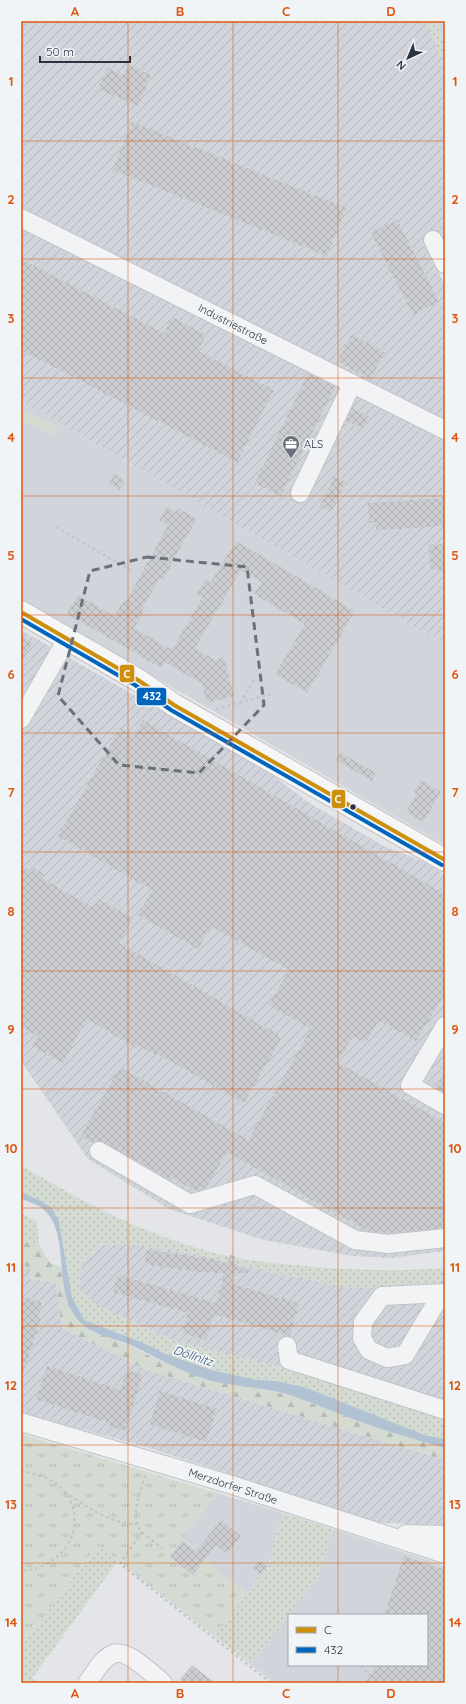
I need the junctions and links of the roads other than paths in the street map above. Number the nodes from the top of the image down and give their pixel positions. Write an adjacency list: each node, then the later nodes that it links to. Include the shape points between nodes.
1 (21, 218): 4 (street, Industriestraße)
2 (433, 240): 3 (street)
3 (445, 264)
4 (352, 384): 5 (street, Industriestraße); 6 (street)
5 (445, 430)
6 (300, 493)
7 (21, 612): 8 (main road)
8 (67, 639): 9 (street); 10 (main road, via 138,680 174,705)
9 (21, 719)
10 (445, 860)
11 (445, 1026): 12 (street, via 410,1085)
12 (445, 1105)
13 (99, 1151): 14 (street, via 190,1204 255,1185 355,1240 388,1244)
14 (445, 1238)
15 (443, 1293): 15 (street, via 382,1296 363,1322 362,1338 369,1350 387,1358 405,1355)
16 (287, 1346): 17 (street, via 289,1360)
17 (445, 1410)
18 (21, 1422): 20 (street, Merzdorfer Straße)
19 (445, 1535): 20 (street, via 406,1534)
20 (399, 1540): 21 (street, Merzdorfer Straße)
21 (445, 1554)
22 (87, 1683): 23 (street, via 105,1659 118,1652 139,1663)
23 (163, 1683)

